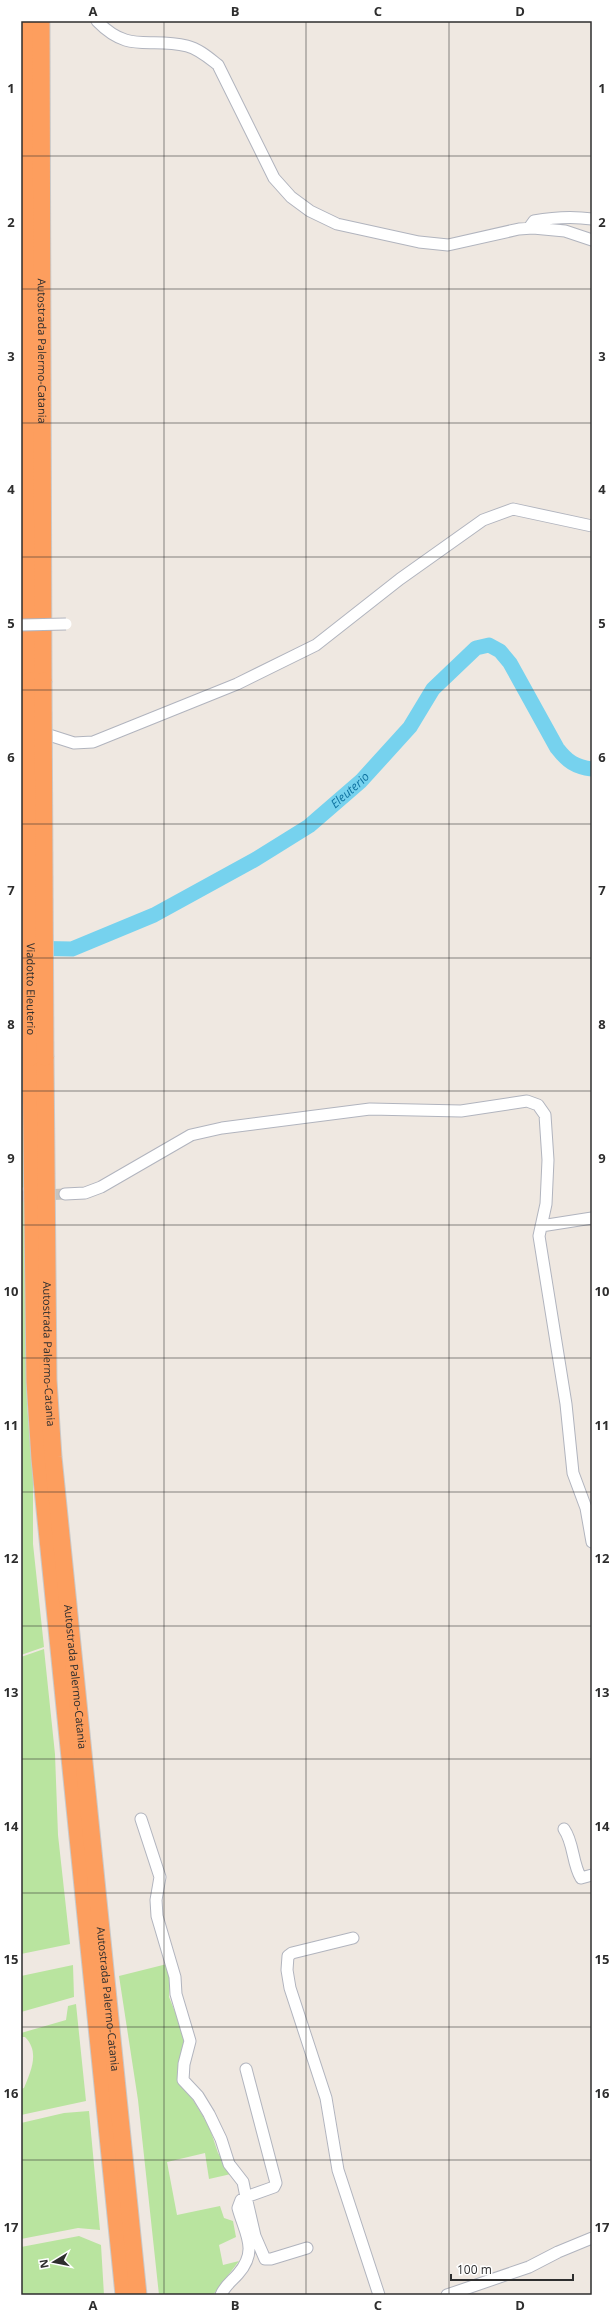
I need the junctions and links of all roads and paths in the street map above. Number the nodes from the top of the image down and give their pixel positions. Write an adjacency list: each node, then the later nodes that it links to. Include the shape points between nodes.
1 (29, 21): 10 (highway, Autostrada Palermo-Catania)
2 (41, 21): 10 (highway, Autostrada Palermo-Catania)
3 (97, 21): 5 (street, via 118,39 141,44 187,46 204,54 218,65 274,178 291,197 310,211 337,224 419,242 448,245)
4 (592, 219): 5 (street, via 575,216 552,218 534,221)
5 (528, 228): 6 (street, via 564,231)
6 (592, 240)
7 (592, 526): 11 (street, via 513,509 483,520 400,579 316,645 237,684 94,742 74,743)
8 (66, 624): 9 (street, bridge)
9 (21, 625)
10 (36, 681): 12 (highway, Viadotto Eleuterio, bridge)
11 (21, 726)
12 (38, 1057): 25 (highway, Autostrada Palermo-Catania, via 35,1381); 26 (highway, Autostrada Palermo-Catania, via 48,1380 53,1450)
13 (64, 1194): 15 (street, via 85,1193 101,1187 191,1135 370,1109 461,1111 527,1101 538,1105 545,1115 546,1204)
14 (592, 1218): 15 (street)
15 (541, 1226): 16 (street, via 539,1236 566,1404 573,1473 586,1508)
16 (592, 1542)
17 (141, 1819): 22 (street, via 160,1877 156,1900 157,1916 176,1977 176,1994 190,2041 183,2080 198,2096 209,2114 221,2138 229,2164 243,2182)
18 (564, 1829): 19 (street, via 568,1834 581,1878)
19 (592, 1875)
20 (357, 1937): 28 (street, via 292,1953 288,1956 287,1970 290,1988 326,2098 338,2170)
21 (246, 2070): 22 (street, via 276,2183 274,2187)
22 (246, 2197): 24 (street, via 255,2236 265,2258 270,2259); 27 (street, via 241,2200 238,2208 250,2246 250,2254 245,2265 224,2288)
23 (592, 2238): 29 (street, via 529,2267)
24 (307, 2248)
25 (124, 2295)
26 (138, 2295)
27 (221, 2295)
28 (379, 2295)
29 (448, 2295)

